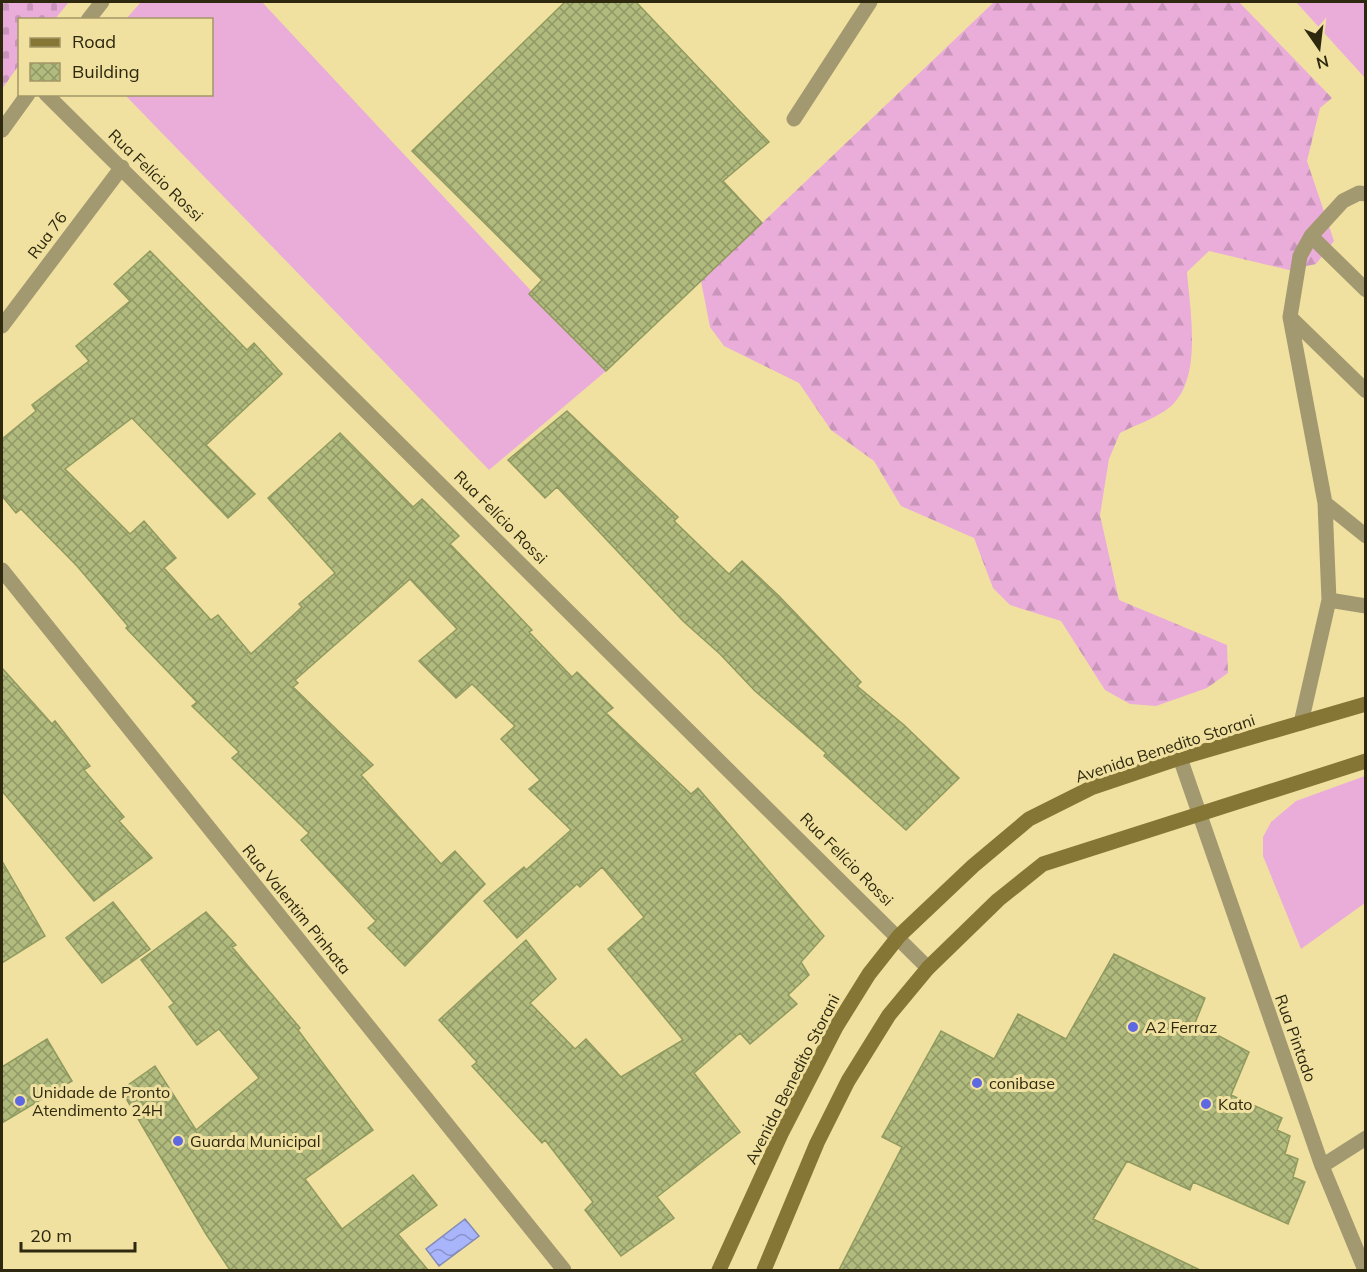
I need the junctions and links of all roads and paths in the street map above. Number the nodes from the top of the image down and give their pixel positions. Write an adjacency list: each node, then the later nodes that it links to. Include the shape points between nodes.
1 (102, 2): 3 (street)
2 (870, 2): 6 (street)
3 (90, 18)
4 (27, 96): 7 (street)
5 (48, 96): 8 (street, Rua Felício Rossi)
6 (794, 119)
7 (2, 130)
8 (122, 167): 13 (street, Rua 76); 25 (street, Rua Felício Rossi)
9 (1365, 194): 10 (street, via 1343,201)
10 (1311, 236): 11 (street); 12 (street, via 1300,256)
11 (1365, 290)
12 (1290, 317): 14 (street); 15 (street)
13 (2, 326)
14 (1365, 391)
15 (1325, 503): 16 (street); 18 (street)
16 (1365, 536)
17 (2, 570): 30 (street, Rua Valentim Pinhata)
18 (1329, 600): 19 (street); 21 (street)
19 (1365, 606)
20 (1365, 704): 21 (main road, Avenida Benedito Storani)
21 (1301, 723): 22 (main road, Avenida Benedito Storani)
22 (1180, 758): 24 (street, Rua Pintado); 25 (main road, Avenida Benedito Storani, via 1091,788 1029,819)
23 (1365, 760): 24 (main road)
24 (1198, 815): 26 (main road, via 1043,864 998,900); 28 (street, Rua Pintado)
25 (899, 936): 26 (street, Rua Felício Rossi); 31 (main road, Avenida Benedito Storani, via 869,974 836,1027 782,1132)
26 (928, 968): 32 (main road, via 889,1015 848,1081 791,1201)
27 (1365, 1138): 28 (street)
28 (1322, 1166): 29 (street, Rua Pintado)
29 (1362, 1266)
30 (564, 1270)
31 (719, 1270)
32 (764, 1270)

